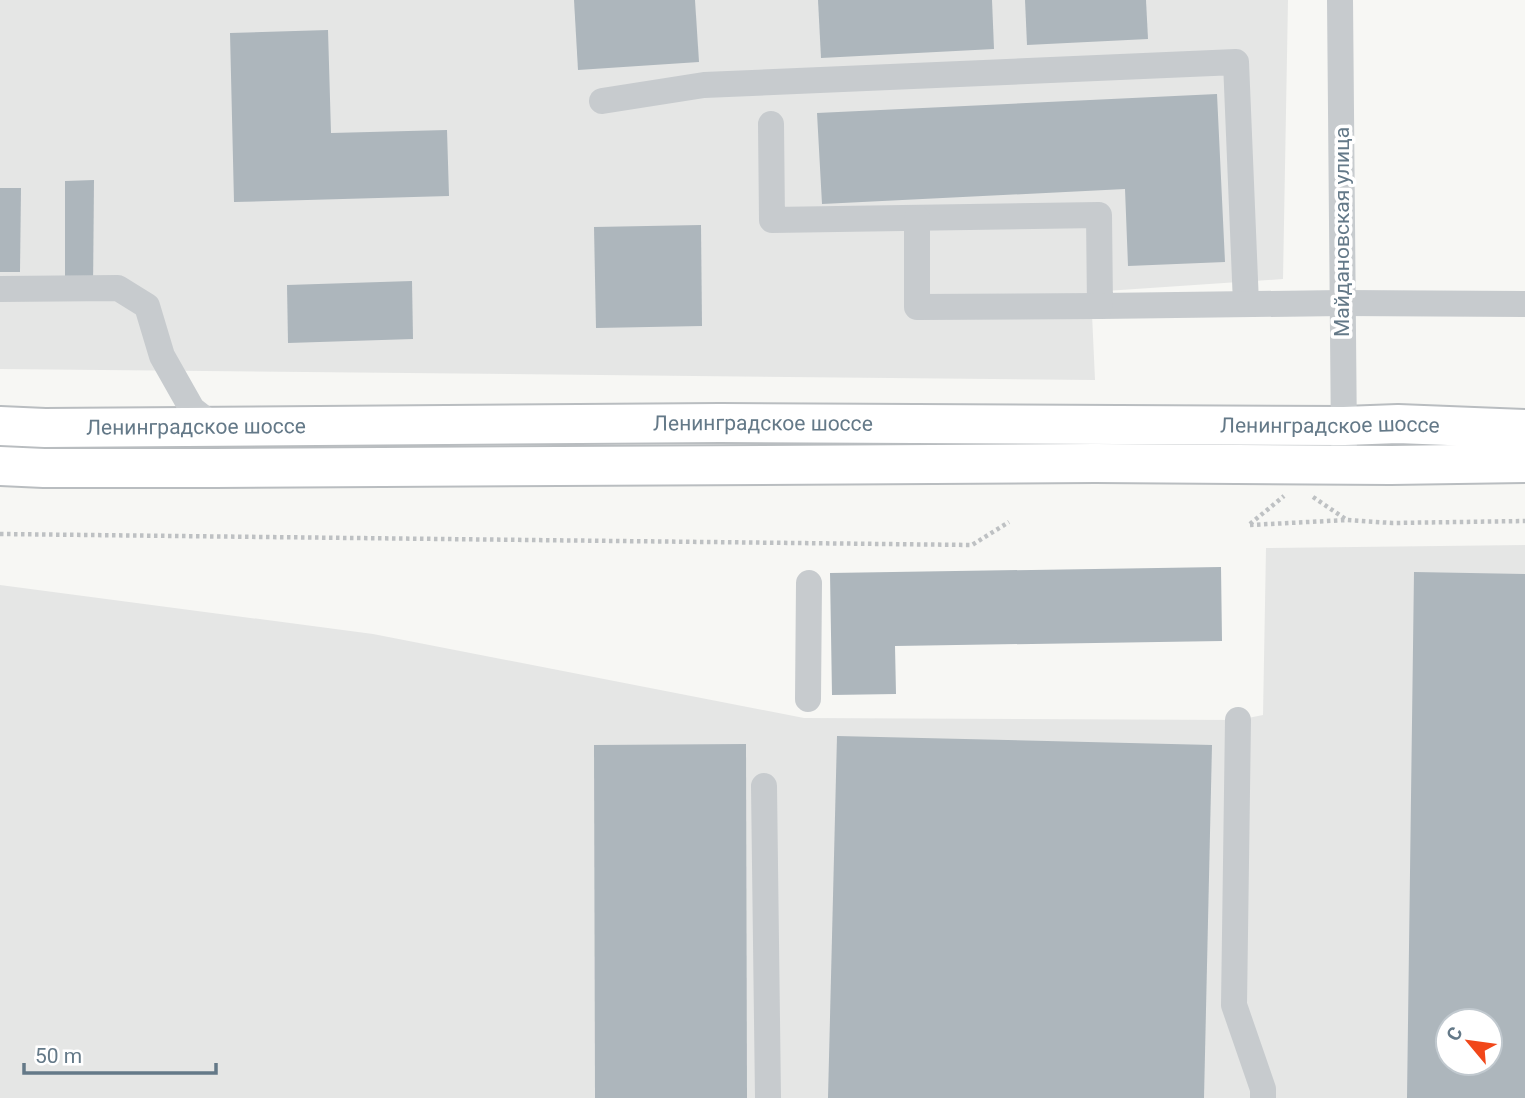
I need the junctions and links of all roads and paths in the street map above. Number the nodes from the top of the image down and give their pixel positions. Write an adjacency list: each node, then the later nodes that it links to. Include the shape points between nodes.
1 (1340, 0): 6 (street, Майдановская улица)
2 (602, 101): 7 (street, via 704,85 1236,62)
3 (771, 124): 4 (street, via 772,220)
4 (917, 218): 9 (street, via 917,307); 9 (street, via 1099,215)
5 (0, 289): 12 (street, via 118,288 147,306 162,356 192,409)
6 (1342, 303): 7 (street); 8 (street); 11 (street, Майдановская улица)
7 (1246, 304): 9 (street)
8 (1525, 304)
9 (1100, 306)
10 (0, 426): 12 (highway, Ленинградское шоссе)
11 (1344, 426): 12 (highway, Ленинградское шоссе); 13 (highway, Ленинградское шоссе); 15 (street, Майдановская улица)
12 (215, 427)
13 (1525, 429)
14 (1525, 463): 15 (highway, Ленинградское шоссе)
15 (1343, 464): 16 (highway, Ленинградское шоссе)
16 (0, 466)
17 (1306, 493): 19 (path)
18 (1286, 494): 19 (path, via 1250,525)
19 (1347, 520): 20 (path)
20 (1525, 521)
21 (1009, 522): 22 (path, via 972,545)
22 (0, 534)
23 (809, 583): 24 (street)
24 (808, 699)
25 (1238, 720): 28 (street, via 1234,1005)
26 (764, 786): 27 (street)
27 (768, 1098)
28 (1263, 1098)

